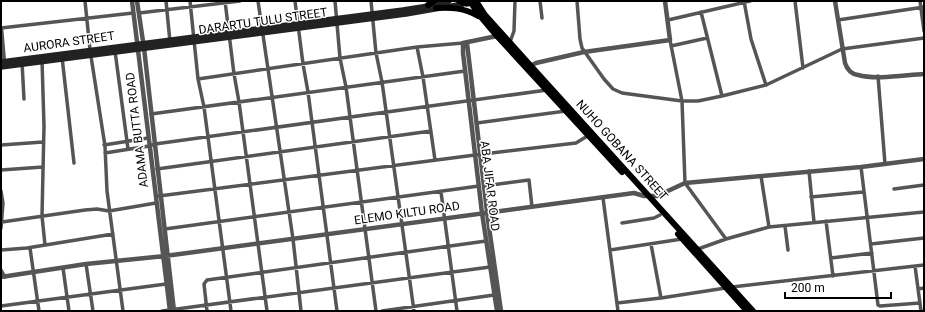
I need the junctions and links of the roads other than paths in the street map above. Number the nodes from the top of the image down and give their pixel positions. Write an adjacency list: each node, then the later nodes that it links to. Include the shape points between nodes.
1 (85, 1): 36 (street)
2 (132, 1): 32 (street, ADAMA BUTTA ROAD)
3 (137, 1): 33 (street, ADAMA BUTTA ROAD)
4 (166, 1): 30 (street)
5 (190, 1): 27 (street)
6 (240, 1): 22 (street)
7 (258, 1): 43 (street)
8 (295, 1): 41 (street)
9 (335, 1): 38 (street)
10 (371, 1): 35 (street)
11 (434, 1): 26 (main road)
12 (449, 1): 26 (main road, DARARTU TULU STREET)
13 (480, 1): 34 (main road)
14 (515, 1): 53 (street, via 514,32)
15 (540, 1): 37 (street)
16 (577, 1): 59 (street)
17 (665, 1): 39 (street)
18 (750, 1): 25 (street)
19 (795, 1): 69 (street)
20 (835, 1): 40 (street)
21 (920, 1): 29 (street)
22 (225, 2): 27 (street); 45 (street)
23 (461, 2): 24 (main road); 28 (main road, DARARTU TULU STREET)
24 (474, 2): 34 (main road, NUHO GOBANA STREET)
25 (744, 2): 31 (street); 78 (street, via 751,39)
26 (428, 5): 35 (main road, DARARTU TULU STREET)
27 (190, 7): 30 (street); 49 (street)
28 (436, 8): 34 (main road, via 459,8); 35 (main road, DARARTU TULU STREET)
29 (922, 8): 40 (street); 44 (street)
30 (167, 10): 33 (street); 51 (street)
31 (701, 12): 39 (street); 47 (street)
32 (133, 13): 36 (street); 54 (street, ADAMA BUTTA ROAD)
33 (139, 13): 54 (street, ADAMA BUTTA ROAD)
34 (482, 14): 46 (main road, NUHO GOBANA STREET); 53 (main road, NUHO GOBANA STREET)
35 (372, 15): 38 (main road, DARARTU TULU STREET); 61 (street)
36 (87, 18): 42 (street); 60 (street)
37 (542, 18)
38 (338, 20): 41 (main road, DARARTU TULU STREET); 63 (street)
39 (668, 20): 50 (street)
40 (838, 20): 57 (street)
41 (298, 25): 43 (main road, DARARTU TULU STREET); 67 (street)
42 (1, 28): 66 (street)
43 (262, 30): 45 (main road, DARARTU TULU STREET); 70 (street)
44 (924, 31)
45 (228, 34): 49 (main road, DARARTU TULU STREET); 72 (street)
46 (497, 36): 52 (street); 53 (main road, NUHO GOBANA STREET)
47 (708, 38): 55 (street); 82 (street)
48 (924, 38): 57 (street)
49 (194, 39): 51 (main road, DARARTU TULU STREET); 76 (street)
50 (670, 40): 55 (street); 59 (street)
51 (170, 42): 54 (main road, DARARTU TULU STREET)
52 (465, 43): 56 (street); 71 (street, ABA JIFAR ROAD); 85 (street, ABA JIFAR ROAD)
53 (508, 44): 68 (main road, NUHO GOBANA STREET)
54 (140, 46): 58 (main road, AURORA STREET); 92 (street, ADAMA BUTTA ROAD); 102 (street, ADAMA BUTTA ROAD)
55 (671, 46): 86 (street)
56 (417, 47): 61 (street); 74 (street)
57 (842, 49): 69 (street); 75 (street, via 847,68 851,72 857,75)
58 (115, 50): 60 (main road, AURORA STREET); 103 (street)
59 (584, 52): 68 (street); 86 (street, via 613,89 622,93)
60 (91, 53): 62 (main road, AURORA STREET); 108 (street)
61 (376, 53): 63 (street); 77 (street)
62 (62, 57): 64 (main road, AURORA STREET); 119 (street)
63 (340, 58): 67 (street); 79 (street)
64 (42, 59): 65 (main road, AURORA STREET); 104 (street)
65 (22, 62): 66 (main road, AURORA STREET); 84 (street)
66 (3, 64)
67 (303, 64): 70 (street); 81 (street)
68 (528, 67): 80 (main road, NUHO GOBANA STREET); 99 (main road, NUHO GOBANA STREET)
69 (803, 68): 78 (street)
70 (267, 69): 72 (street); 83 (street)
71 (465, 71): 74 (street); 85 (street, ABA JIFAR ROAD)
72 (234, 74): 76 (street); 87 (street)
73 (924, 74): 75 (street)
74 (423, 76): 77 (street); 89 (street)
75 (878, 76): 120 (street)
76 (198, 79): 88 (street)
77 (382, 82): 79 (street); 91 (street)
78 (766, 85): 82 (street)
79 (346, 87): 81 (street); 93 (street)
80 (547, 90): 85 (street); 90 (main road, NUHO GOBANA STREET)
81 (308, 92): 83 (street); 94 (street)
82 (722, 96): 86 (street)
83 (272, 97): 87 (street); 96 (street)
84 (24, 99)
85 (472, 100): 89 (street); 95 (street, ABA JIFAR ROAD); 114 (street, ABA JIFAR ROAD)
86 (682, 101): 131 (street)
87 (239, 102): 88 (street); 98 (street)
88 (204, 106): 92 (street); 100 (street)
89 (427, 106): 91 (street); 97 (street)
90 (566, 111): 95 (street); 99 (main road, NUHO GOBANA STREET)
91 (386, 112): 93 (street); 101 (street)
92 (151, 114): 106 (street, ADAMA BUTTA ROAD)
93 (350, 117): 94 (street); 105 (street)
94 (312, 122): 96 (street); 110 (street)
95 (477, 123): 114 (street, ABA JIFAR ROAD)
96 (277, 127): 98 (street); 112 (street)
97 (431, 131): 101 (street); 117 (street)
98 (243, 132): 100 (street); 115 (street)
99 (590, 134): 114 (street, via 576,143); 141 (main road, NUHO GOBANA STREET)
100 (208, 136): 106 (street); 118 (street)
101 (390, 137): 105 (street); 121 (street)
102 (148, 138): 103 (street); 109 (street, ADAMA BUTTA ROAD)
103 (127, 141): 108 (street); 111 (street)
104 (43, 142): 107 (street); 122 (street)
105 (353, 142): 110 (street); 126 (street)
106 (154, 144): 109 (street); 124 (street, ADAMA BUTTA ROAD)
107 (1, 145)
108 (104, 145): 113 (street)
109 (149, 146): 111 (street); 140 (street, ADAMA BUTTA ROAD)
110 (316, 147): 112 (street); 128 (street)
111 (128, 149): 113 (street)
112 (280, 152): 115 (street); 130 (street)
113 (105, 153): 149 (street)
114 (478, 155): 117 (street); 134 (street, ABA JIFAR ROAD)
115 (247, 156): 118 (street); 132 (street)
116 (924, 159): 120 (street)
117 (435, 160): 121 (street)
118 (211, 161): 124 (street); 135 (street)
119 (74, 163)
120 (885, 164): 123 (street)
121 (394, 166): 126 (street); 143 (street)
122 (43, 167): 125 (street); 154 (street)
123 (861, 167): 127 (street); 139 (street)
124 (157, 169): 140 (street, ADAMA BUTTA ROAD)
125 (1, 170)
126 (357, 170): 128 (street); 145 (street)
127 (809, 171): 129 (street); 142 (street)
128 (320, 175): 130 (street); 148 (street)
129 (761, 176): 131 (street); 165 (street)
130 (284, 180): 132 (street); 150 (street)
131 (685, 183): 141 (street, via 660,195); 174 (street)
132 (250, 184): 135 (street); 155 (street)
133 (924, 185): 136 (street)
134 (482, 186): 138 (street); 147 (street, via 529,180); 152 (street, ABA JIFAR ROAD)
135 (215, 188): 140 (street); 160 (street)
136 (894, 189)
137 (1, 191): 159 (street)
138 (441, 192): 143 (street); 156 (street)
139 (863, 192): 142 (street); 157 (street)
140 (158, 196): 146 (street, ADAMA BUTTA ROAD); 167 (street, ADAMA BUTTA ROAD)
141 (647, 196): 144 (street, ELEMO KILTU ROAD, via 634,193); 153 (main road, NUHO GOBANA STREET); 171 (main road, NUHO GOBANA STREET)
142 (811, 197): 161 (street)
143 (398, 198): 145 (street); 163 (street)
144 (603, 198): 147 (street, ELEMO KILTU ROAD); 185 (street)
145 (362, 202): 148 (street); 168 (street)
146 (156, 203): 149 (street); 189 (street, ADAMA BUTTA ROAD)
147 (532, 207): 152 (street, ELEMO KILTU ROAD)
148 (324, 208): 150 (street); 170 (street)
149 (109, 211): 154 (street, via 97,209); 169 (street)
150 (289, 212): 155 (street); 173 (street)
151 (924, 212): 157 (street)
152 (485, 213): 156 (street, ELEMO KILTU ROAD); 175 (street, ABA JIFAR ROAD); 246 (street, ABA JIFAR ROAD)
153 (660, 215): 162 (street); 171 (main road, NUHO GOBANA STREET)
154 (42, 216): 159 (street); 179 (street)
155 (255, 217): 160 (street); 176 (street)
156 (445, 218): 163 (street, ELEMO KILTU ROAD); 180 (street)
157 (866, 218): 158 (street); 178 (street)
158 (826, 221): 161 (street); 191 (street)
159 (2, 222): 166 (street)
160 (220, 222): 167 (street); 182 (street)
161 (814, 222): 164 (street)
162 (622, 223)
163 (402, 224): 168 (street, ELEMO KILTU ROAD); 187 (street)
164 (785, 226): 165 (street); 186 (street)
165 (769, 227): 174 (street)
166 (1, 228)
167 (165, 229): 189 (street, ADAMA BUTTA ROAD)
168 (366, 229): 170 (street, ELEMO KILTU ROAD); 190 (street)
169 (113, 234): 179 (street); 192 (street)
170 (328, 234): 173 (street, ELEMO KILTU ROAD); 193 (street)
171 (685, 238): 177 (street); 183 (main road, NUHO GOBANA STREET); 212 (main road, NUHO GOBANA STREET)
172 (924, 238): 178 (street)
173 (293, 239): 176 (street, ELEMO KILTU ROAD); 199 (street)
174 (726, 239): 183 (street)
175 (486, 241): 180 (street); 197 (street, ABA JIFAR ROAD)
176 (259, 244): 182 (street, ELEMO KILTU ROAD); 203 (street)
177 (651, 244): 185 (street); 221 (street)
178 (871, 244): 188 (street)
179 (45, 245): 181 (street)
180 (448, 247): 187 (street); 204 (street)
181 (30, 248): 184 (street); 202 (street)
182 (224, 248): 189 (street, ELEMO KILTU ROAD); 207 (street)
183 (698, 249): 212 (main road, NUHO GOBANA STREET)
184 (1, 250)
185 (610, 250): 225 (street)
186 (788, 250)
187 (406, 253): 190 (street); 208 (street)
188 (872, 253): 191 (street); 201 (street)
189 (165, 256): 192 (street, ELEMO KILTU ROAD); 210 (street); 230 (street)
190 (369, 258): 193 (street); 209 (street)
191 (831, 258): 205 (street)
192 (116, 260): 194 (street, ELEMO KILTU ROAD); 215 (street)
193 (332, 263): 199 (street); 211 (street)
194 (86, 264): 198 (street, ELEMO KILTU ROAD); 217 (street)
195 (924, 265): 196 (street)
196 (915, 266): 201 (street); 214 (street)
197 (490, 267): 204 (street); 218 (street, ABA JIFAR ROAD)
198 (63, 268): 202 (street, ELEMO KILTU ROAD); 219 (street)
199 (295, 268): 203 (street); 216 (street)
200 (1, 270): 206 (street)
201 (874, 271): 205 (street); 226 (street, via 878,305)
202 (34, 273): 206 (street, ELEMO KILTU ROAD); 222 (street)
203 (262, 273): 207 (street); 220 (street)
204 (452, 273): 208 (street); 223 (street)
205 (833, 276): 212 (street)
206 (3, 277)
207 (227, 278): 224 (street); 227 (street, via 206,280)
208 (409, 278): 209 (street); 229 (street)
209 (372, 283): 211 (street); 242 (street)
210 (166, 284): 215 (street); 230 (street)
211 (335, 288): 216 (street); 241 (street)
212 (729, 288): 221 (street); 248 (main road, NUHO GOBANA STREET); 249 (main road, NUHO GOBANA STREET)
213 (924, 288): 214 (street)
214 (918, 289): 226 (street)
215 (120, 290): 217 (street); 235 (street)
216 (298, 293): 220 (street); 240 (street)
217 (90, 294): 219 (street); 234 (street)
218 (494, 295): 223 (street); 245 (street, ABA JIFAR ROAD)
219 (67, 297): 222 (street); 233 (street)
220 (265, 298): 224 (street); 239 (street)
221 (662, 298): 225 (street)
222 (38, 301): 228 (street); 232 (street)
223 (456, 301): 229 (street); 244 (street)
224 (230, 302): 227 (street); 238 (street)
225 (617, 303): 247 (street)
226 (920, 303): 231 (street)
227 (206, 305): 230 (street); 237 (street)
228 (1, 306)
229 (413, 309): 243 (street)
230 (172, 310): 236 (street)
231 (922, 310)
232 (39, 311)
233 (69, 311)
234 (93, 311)
235 (124, 311)
236 (162, 311)
237 (207, 311)
238 (231, 311)
239 (267, 311)
240 (301, 311)
241 (338, 311)
242 (376, 311)
243 (382, 311)
244 (457, 311)
245 (497, 311)
246 (501, 311)
247 (618, 311)
248 (746, 311)
249 (753, 311)

